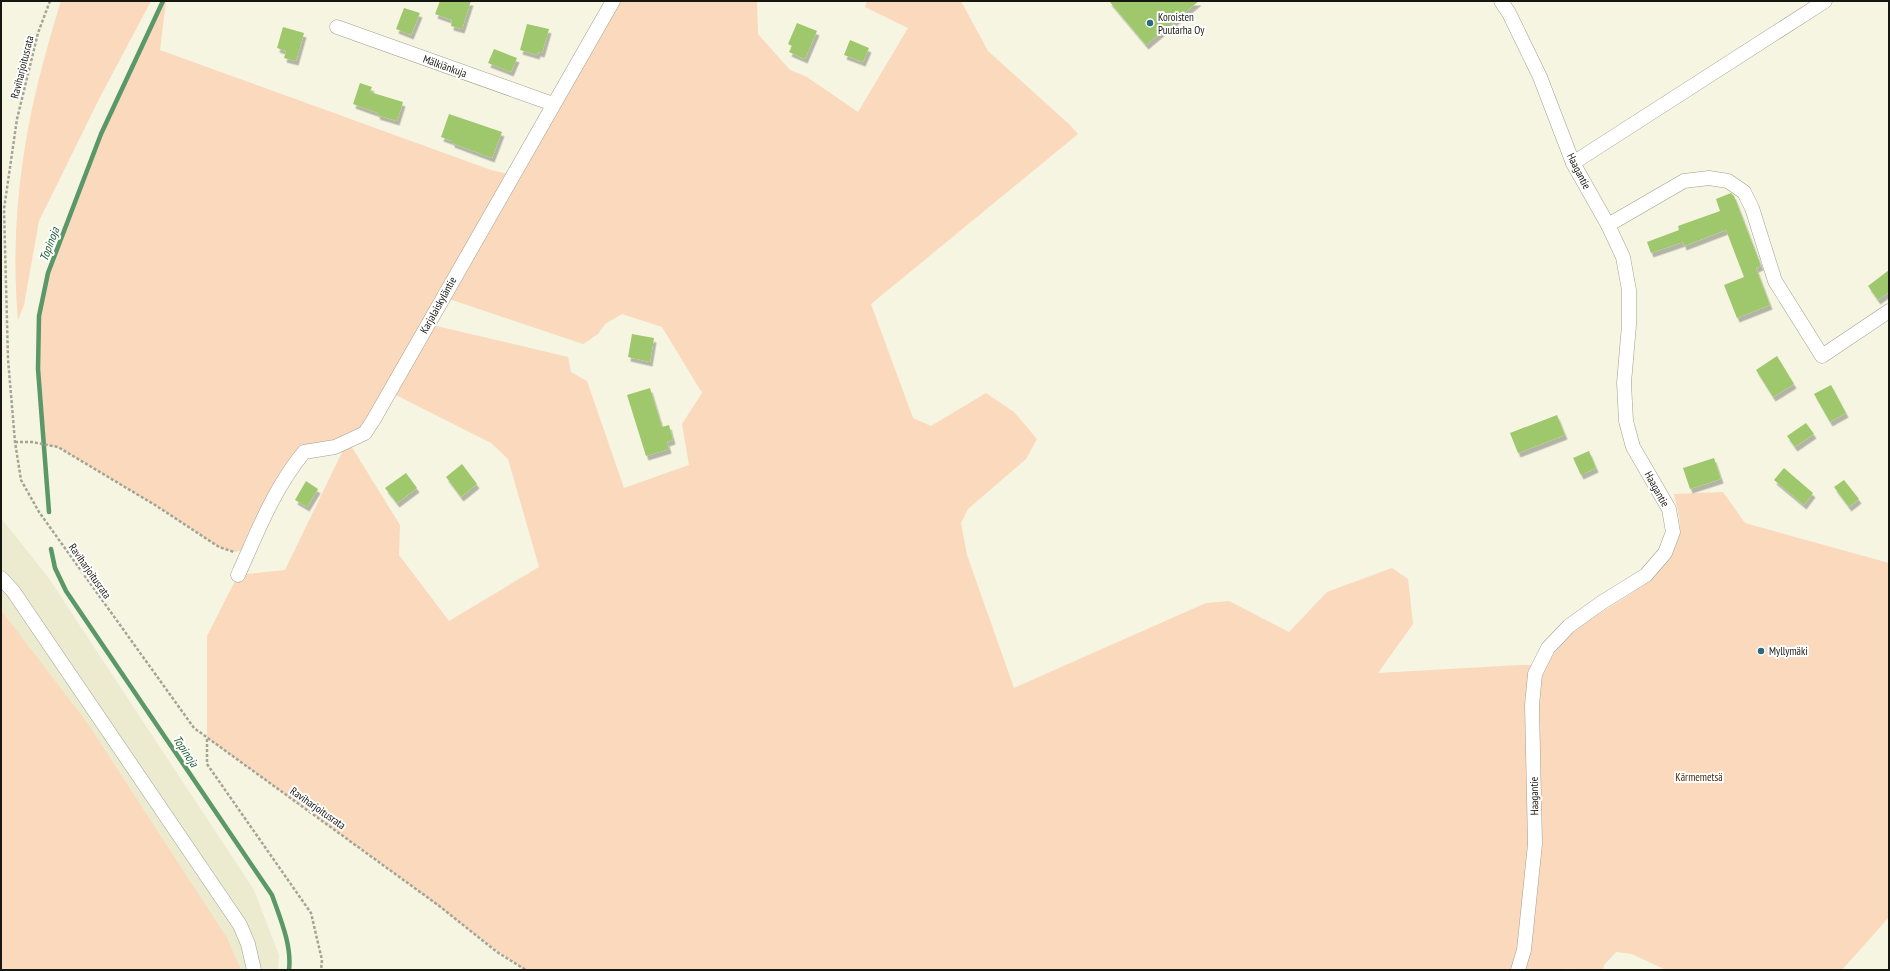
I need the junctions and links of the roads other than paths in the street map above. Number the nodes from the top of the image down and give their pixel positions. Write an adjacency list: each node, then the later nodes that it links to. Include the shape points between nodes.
1 (613, 1): 5 (street, Karjalaiskyläntie)
2 (1501, 1): 6 (street, Haagantie, via 1540,77)
3 (1825, 1): 6 (street)
4 (337, 27): 5 (street, Mälkiänkuja)
5 (553, 104): 9 (street, Karjalaiskyläntie, via 365,433 335,447 304,452 287,473 272,500)
6 (1573, 163): 7 (street, Haagantie)
7 (1608, 225): 8 (street, via 1684,181 1709,178 1728,181 1744,192 1752,208 1775,281 1822,356); 12 (street, Haagantie, via 1623,257 1629,290 1624,383 1626,420 1633,447 1669,509 1673,532 1665,553 1646,575 1569,626 1548,648 1535,674 1532,705 1536,844 1524,950)
8 (1889, 311)
9 (238, 575)
10 (1, 578): 11 (street, via 13,591 240,925)
11 (254, 970)
12 (1518, 970)

